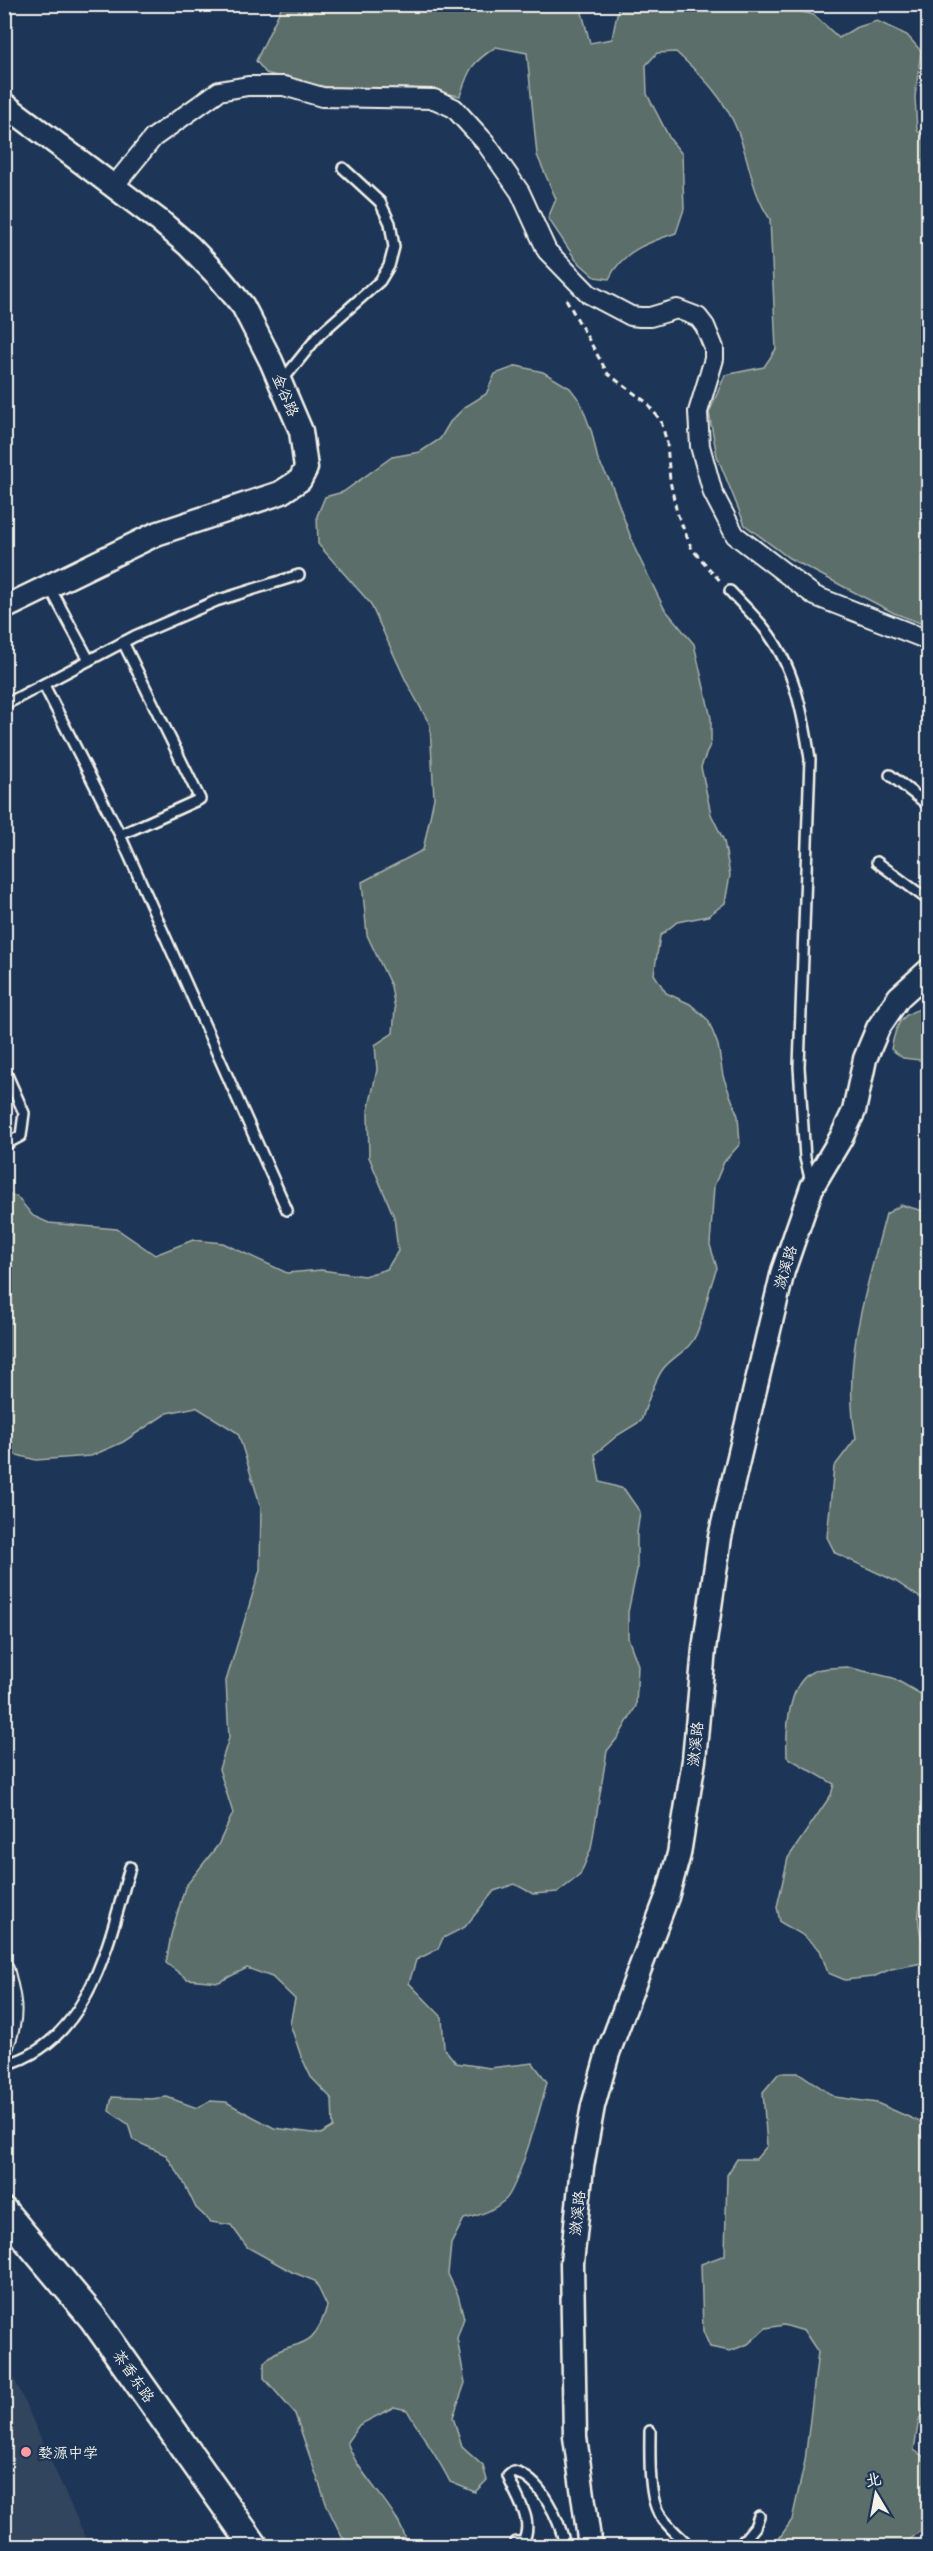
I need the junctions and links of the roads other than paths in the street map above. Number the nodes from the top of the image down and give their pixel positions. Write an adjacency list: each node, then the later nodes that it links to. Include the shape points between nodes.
1 (4, 104): 3 (street, 金谷路)
2 (343, 168): 4 (lane, via 380,202 390,223 393,247 389,266 380,281 319,335)
3 (114, 186): 4 (street, 金谷路, via 189,246 218,276 243,306); 9 (street, via 153,138 219,91 284,86 322,97 434,99 454,108 486,142 520,192 547,251 589,294 631,316 650,317 677,309 698,317 705,326 714,359 698,412 700,446 714,493 735,535 815,596)
4 (280, 383): 6 (street, 金谷路, via 301,431 306,468 300,480 280,493 156,534)
5 (299, 575): 10 (lane, via 216,601)
6 (49, 586): 8 (street, 金谷路); 11 (lane)
7 (730, 591): 22 (lane, via 765,630 786,666 803,712 810,759 799,1067 805,1158)
8 (4, 608)
9 (928, 640)
10 (123, 642): 11 (lane); 16 (lane, via 200,799)
11 (89, 660): 12 (lane)
12 (44, 684): 13 (lane); 16 (lane)
13 (4, 705)
14 (890, 775): 15 (lane)
15 (928, 805)
16 (120, 836): 23 (lane)
17 (877, 862): 18 (lane)
18 (928, 900)
19 (928, 971): 22 (street, 潋溪路, via 899,997 878,1028 865,1059 854,1111)
20 (4, 1068): 21 (lane, via 24,1113 21,1136)
21 (4, 1145)
22 (812, 1187): 34 (street, 潋溪路, via 783,1271 720,1537 679,1854 667,1897 608,2053 582,2167 572,2263 574,2437)
23 (287, 1210)
24 (130, 1867): 27 (lane, via 113,1925 78,2012 63,2031 38,2050)
25 (4, 1969): 26 (street, via 13,2005 12,2028)
26 (4, 2046)
27 (4, 2065)
28 (4, 2212): 32 (main road, 茶香东路, via 93,2319)
29 (650, 2431): 35 (lane, via 659,2514)
30 (759, 2516): 36 (lane)
31 (516, 2542): 33 (lane, via 523,2542 528,2534 527,2518 508,2476 513,2472 524,2474 536,2484 549,2504)
32 (254, 2547)
33 (565, 2547)
34 (590, 2547)
35 (690, 2547)
36 (739, 2547)

